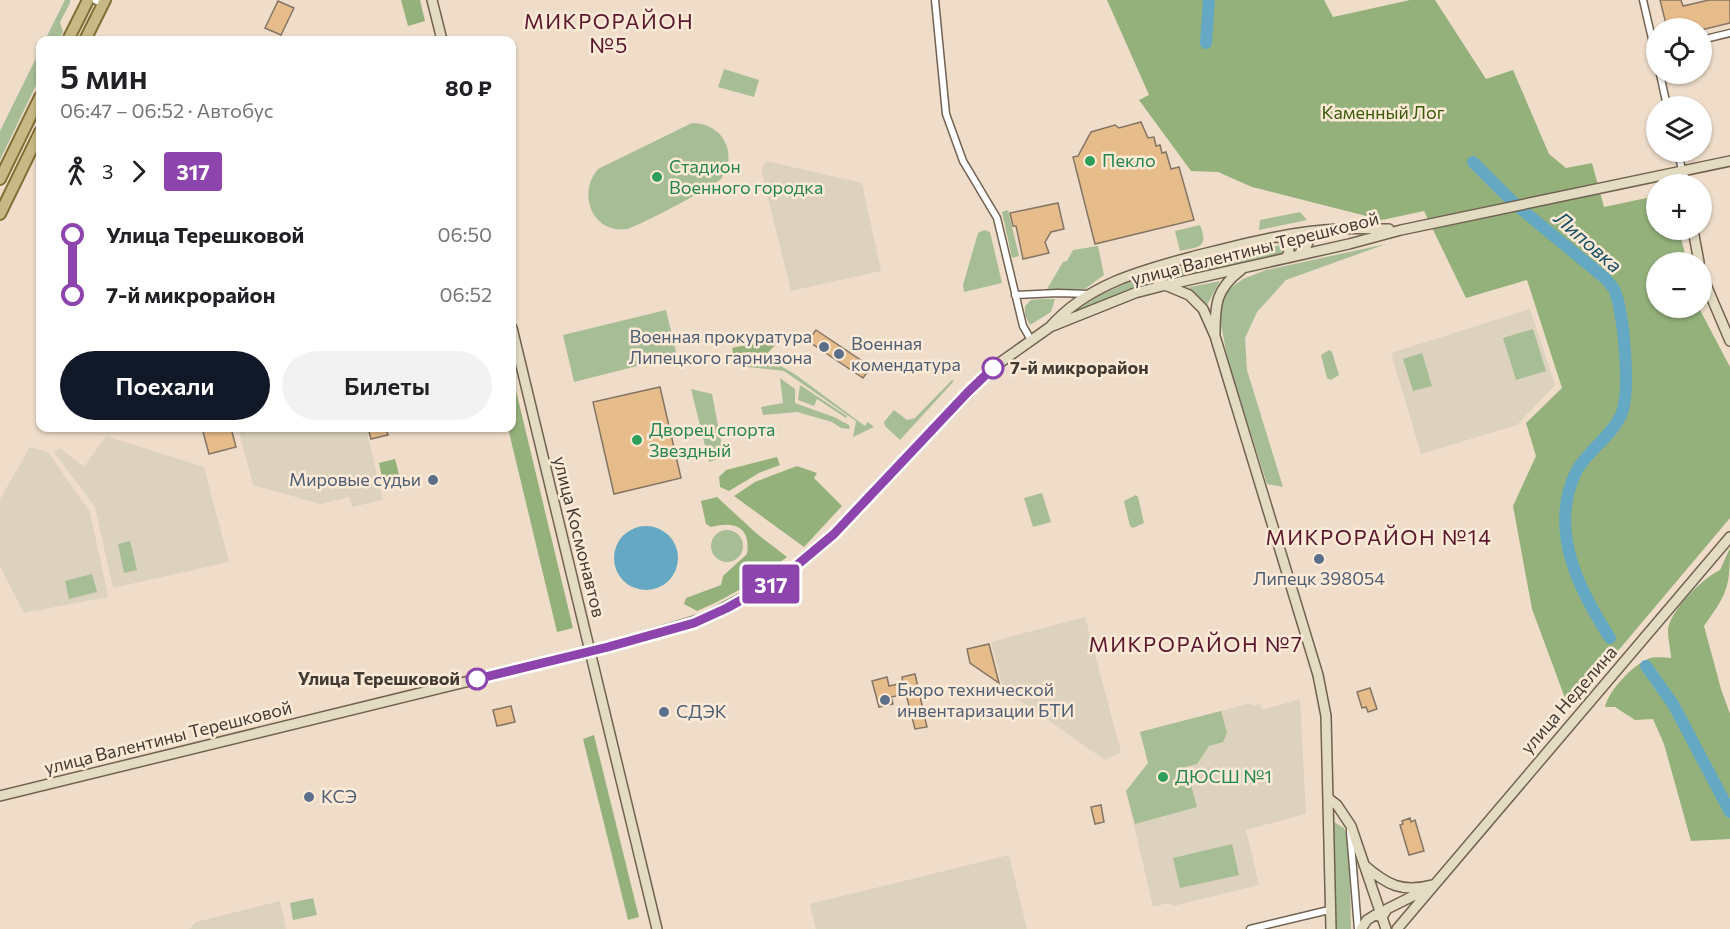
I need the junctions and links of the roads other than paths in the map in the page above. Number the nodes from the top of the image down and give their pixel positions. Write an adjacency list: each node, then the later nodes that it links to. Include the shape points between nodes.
1 (88, 0): 8 (main road)
2 (432, 0): 10 (main road)
3 (935, 0): 29 (street, via 946,114 963,161 997,218)
4 (1643, 0): 6 (street)
5 (101, 1): 9 (main road)
6 (1648, 18)
7 (1730, 33): 11 (street)
8 (71, 36)
9 (87, 36)
10 (441, 36)
11 (1712, 37)
12 (36, 105): 18 (main road)
13 (36, 140): 19 (main road)
14 (1730, 161): 16 (main road, улица Валентины Терешковой)
15 (1680, 162): 16 (street)
16 (1682, 171): 17 (main road); 20 (main road, улица Валентины Терешковой)
17 (1683, 174)
18 (0, 180)
19 (0, 214)
20 (1404, 229): 21 (main road, улица Валентины Терешковой); 23 (main road, улица Валентины Терешковой)
21 (1312, 231): 22 (main road, улица Валентины Терешковой); 23 (main road)
22 (1279, 237): 24 (main road, via 1288,243); 25 (main road, улица Валентины Терешковой)
23 (1299, 254): 24 (main road, улица Валентины Терешковой)
24 (1287, 257): 26 (main road, улица Валентины Терешковой)
25 (1160, 266): 27 (main road, via 1156,278); 28 (main road, улица Валентины Терешковой, via 1121,278)
26 (1245, 266): 27 (main road, улица Валентины Терешковой); 34 (main road, via 1229,278 1217,298)
27 (1162, 286): 33 (main road, улица Валентины Терешковой); 34 (main road, via 1189,295 1203,309)
28 (1090, 294): 30 (street); 33 (main road, улица Валентины Терешковой)
29 (1015, 295): 30 (street); 32 (street)
30 (1028, 295): 32 (street, via 1021,300)
31 (1712, 299): 36 (main road)
32 (1019, 312): 35 (street)
33 (1050, 327): 35 (main road, улица Валентины Терешковой)
34 (1215, 336): 41 (main road, via 1318,675 1326,716)
35 (1031, 340): 39 (main road, улица Валентины Терешковой, via 991,369 842,526 784,576 705,618)
36 (1730, 341)
37 (516, 345): 39 (main road, улица Космонавтов)
38 (1730, 537): 44 (main road, улица Неделина)
39 (590, 652): 40 (main road, улица Валентины Терешковой); 47 (main road, улица Космонавтов)
40 (0, 796)
41 (1328, 798): 42 (main road); 45 (main road)
42 (1349, 821): 43 (main road); 50 (street)
43 (1363, 864): 44 (main road, via 1397,887 1417,889); 46 (main road)
44 (1432, 885): 46 (main road, улица Неделина, via 1387,909); 52 (main road, улица Неделина)
45 (1329, 910): 48 (street); 49 (main road)
46 (1382, 917): 50 (main road, улица Неделина, via 1375,915); 51 (main road)
47 (657, 929)
48 (1250, 929)
49 (1331, 929)
50 (1360, 929)
51 (1386, 929)
52 (1397, 929)

